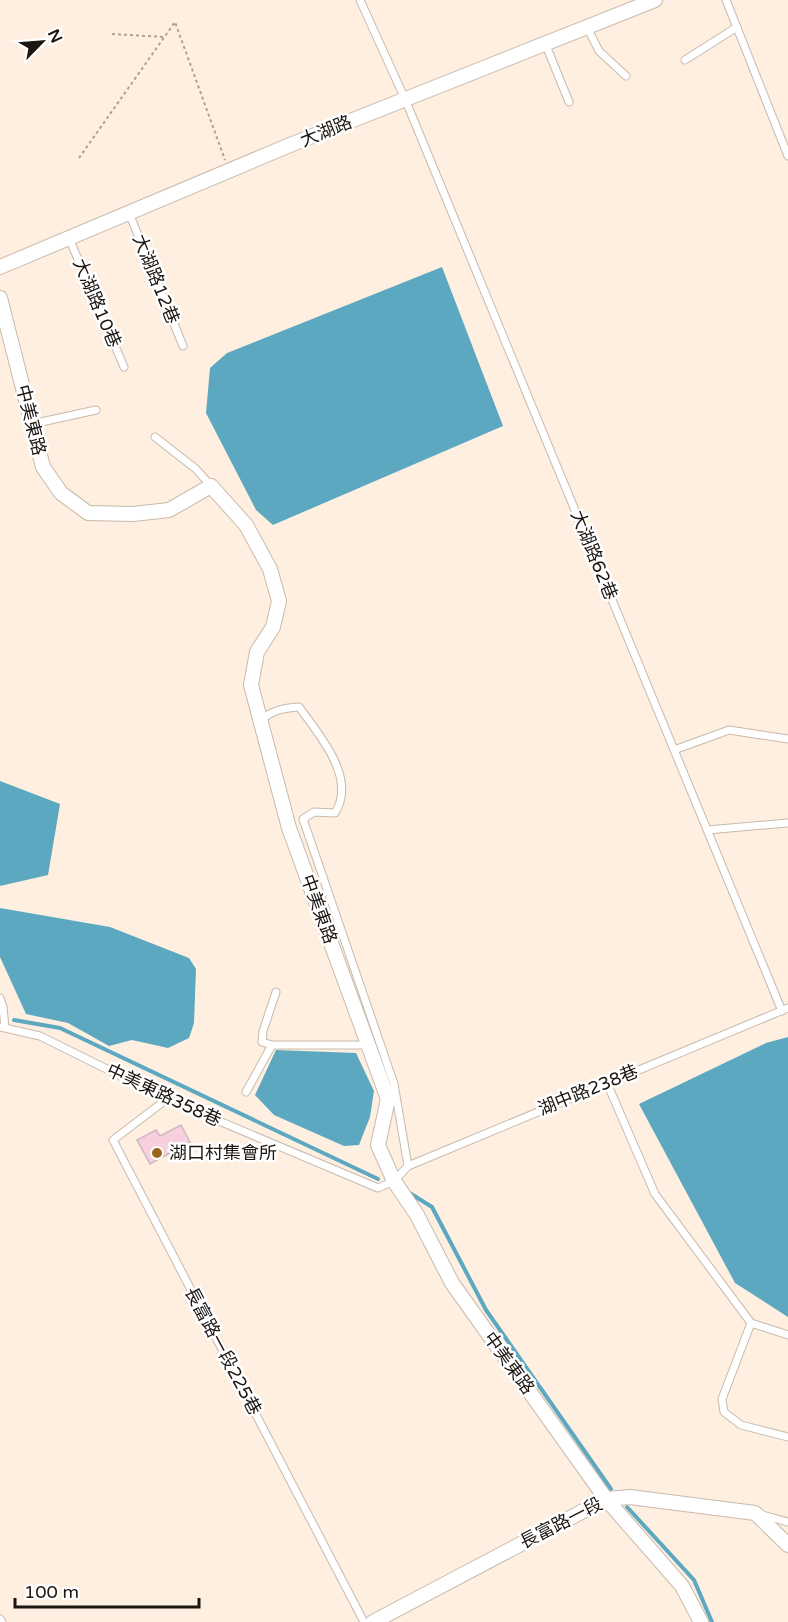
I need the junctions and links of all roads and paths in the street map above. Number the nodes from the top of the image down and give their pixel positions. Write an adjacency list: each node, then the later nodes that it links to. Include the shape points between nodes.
1 (360, 0): 11 (lane, 大湖路62巷)
2 (655, 0): 4 (street, 大湖路)
3 (726, 0): 5 (lane)
4 (587, 27): 8 (street, 大湖路); 10 (lane, via 599,51)
5 (736, 27): 9 (lane); 13 (lane)
6 (112, 34): 7 (path)
7 (164, 37): 14 (path); 15 (path, via 175,22)
8 (545, 43): 11 (street, 大湖路); 12 (lane)
9 (685, 60)
10 (626, 76)
11 (405, 99): 15 (street, 大湖路); 28 (lane, 大湖路62巷)
12 (569, 102)
13 (788, 156)
14 (79, 158)
15 (229, 171): 16 (street, 大湖路)
16 (129, 213): 17 (street, 大湖路); 20 (lane, 大湖路12巷)
17 (69, 238): 18 (street, 大湖路); 21 (lane, 大湖路10巷)
18 (0, 267)
19 (0, 298): 23 (street, 中美東路)
20 (183, 346)
21 (124, 367)
22 (96, 410): 23 (lane)
23 (32, 424): 25 (street, 中美東路, via 43,467 61,493 88,513 169,510)
24 (155, 437): 25 (lane)
25 (211, 486): 26 (street, 中美東路, via 246,525 270,569 279,601 273,627 257,652 251,685)
26 (260, 721): 36 (street, 中美東路, via 289,828); 40 (lane, via 268,713 299,707 340,774 341,803 335,813 314,812 303,819 393,1084)
27 (788, 739): 28 (lane, via 729,730)
28 (674, 750): 30 (lane, 大湖路62巷)
29 (788, 823): 30 (lane)
30 (707, 830): 33 (lane, 大湖路62巷)
31 (276, 992): 35 (lane, via 262,1042)
32 (0, 998): 34 (lane)
33 (785, 1010): 37 (lane, 湖中路238巷)
34 (3, 1028): 39 (lane, 中美東路358巷, via 40,1036)
35 (272, 1045): 36 (lane); 38 (lane)
36 (369, 1045): 41 (street, 中美東路, via 388,1099 378,1145)
37 (607, 1083): 40 (lane, 湖中路238巷); 42 (lane, via 655,1194)
38 (246, 1092)
39 (167, 1099): 41 (lane, 中美東路358巷, via 378,1188); 49 (lane, 長富路一段225巷, via 113,1140)
40 (408, 1166): 41 (lane, 湖中路238巷)
41 (394, 1181): 45 (street, 中美東路, via 417,1215 452,1283)
42 (751, 1323): 43 (lane); 44 (lane, via 722,1399 724,1412 741,1425)
43 (788, 1335)
44 (788, 1437)
45 (606, 1499): 46 (street, 長富路一段, via 630,1497); 50 (street, 長富路一段); 51 (street, 中美東路, via 682,1586)
46 (755, 1513): 47 (lane); 48 (street)
47 (788, 1522)
48 (788, 1545)
49 (364, 1622)
50 (373, 1622)
51 (701, 1622)

